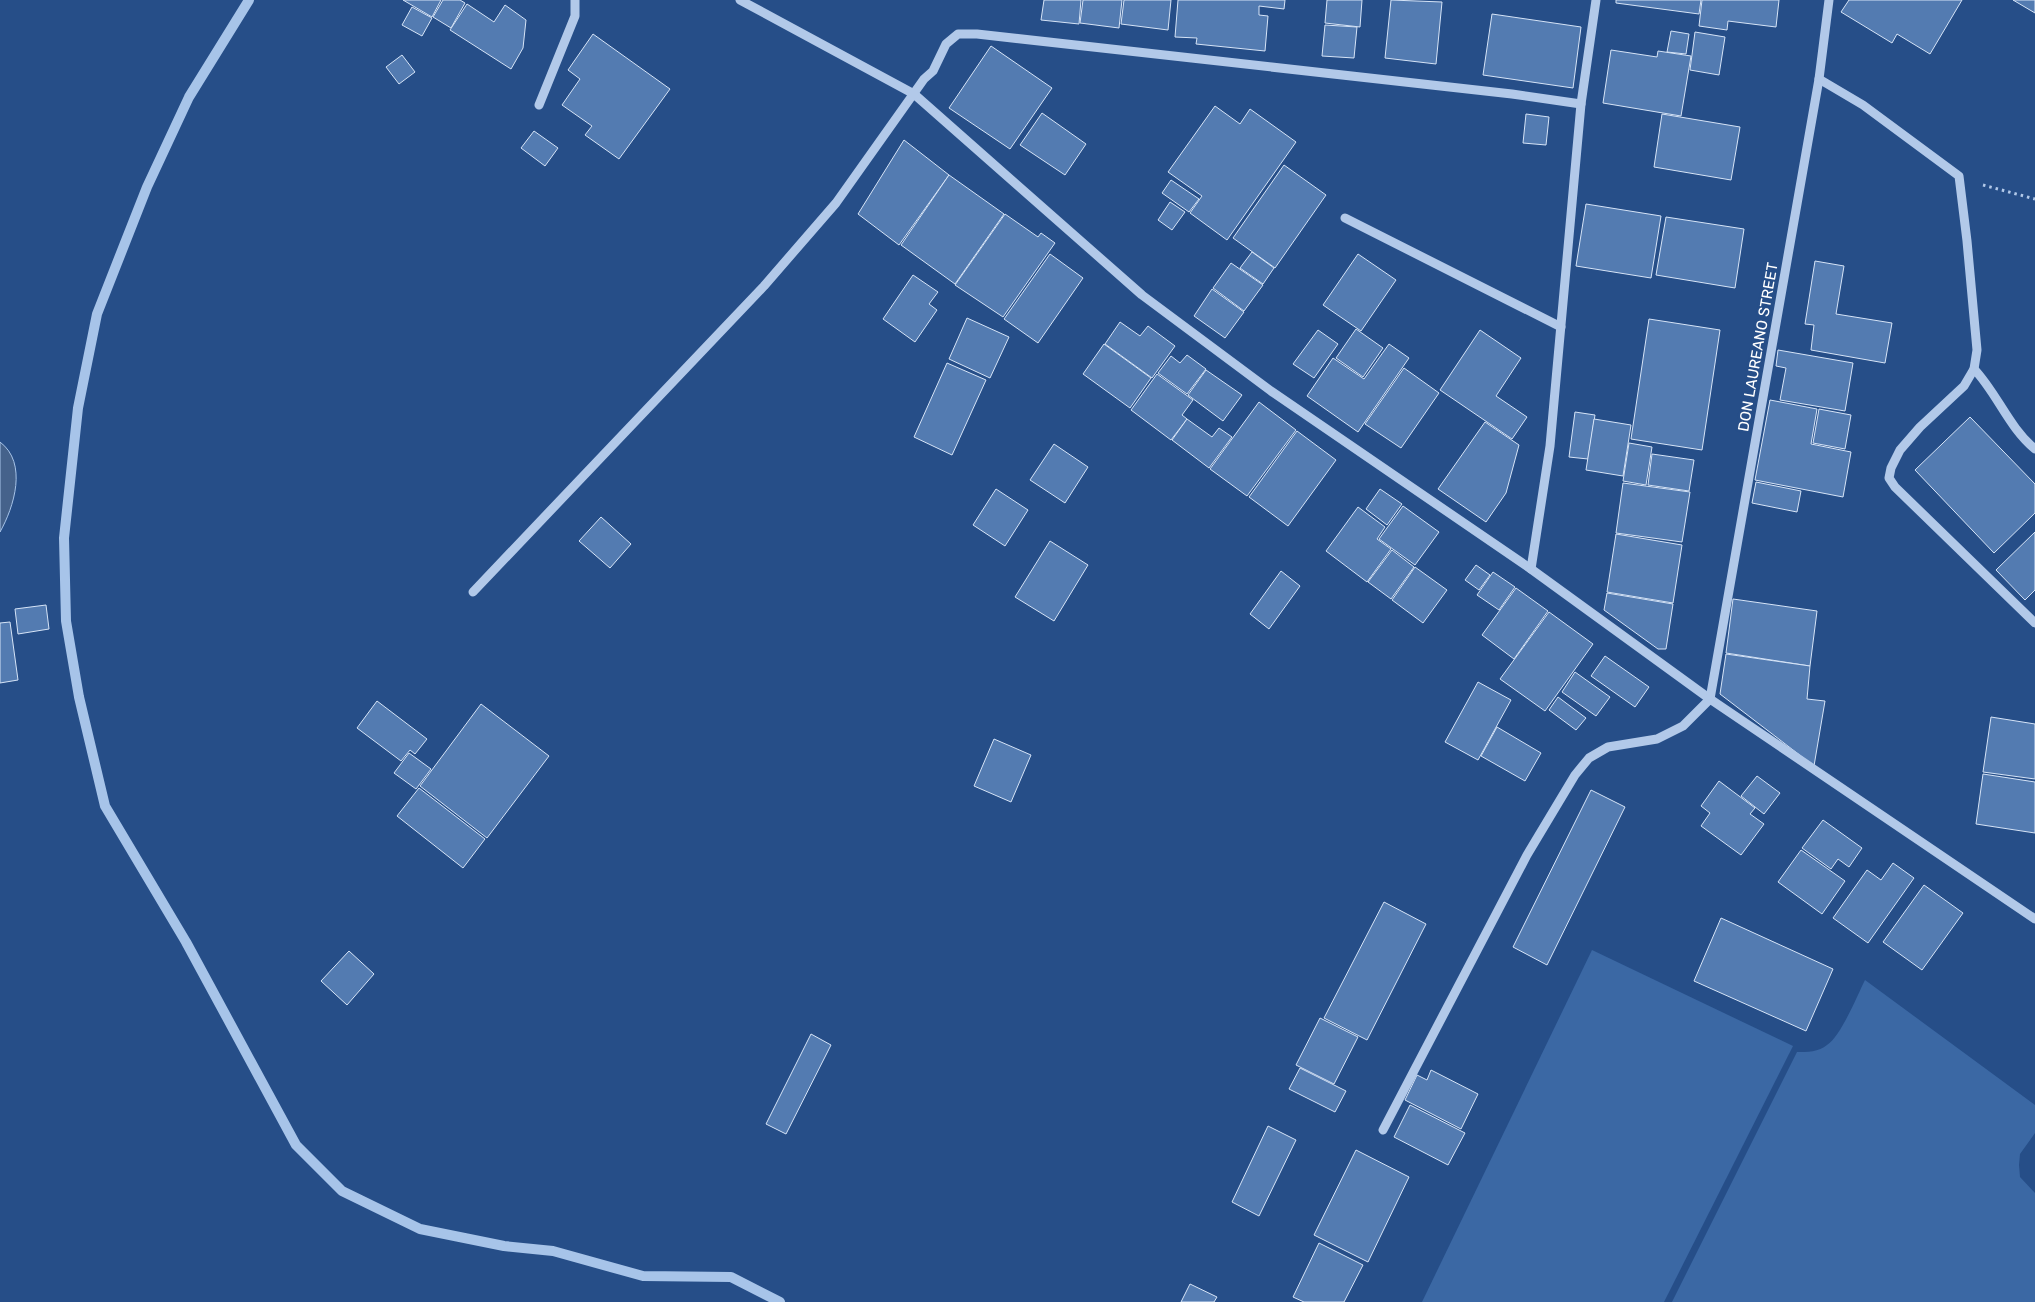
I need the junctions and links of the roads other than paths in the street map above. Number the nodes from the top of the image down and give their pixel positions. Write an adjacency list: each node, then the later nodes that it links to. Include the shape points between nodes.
1 (575, 0): 8 (street, via 575,16)
2 (740, 0): 6 (street)
3 (1596, 0): 7 (street)
4 (1829, 0): 5 (street, DON LAUREANO STREET)
5 (1819, 79): 11 (street, via 1863,105 1958,176 1977,350); 16 (street, DON LAUREANO STREET)
6 (914, 94): 7 (street, via 933,71 946,44 958,34 977,34); 13 (street, via 1142,295 1272,391); 14 (street, via 836,203 764,286)
7 (1581, 104): 10 (street)
8 (539, 105)
9 (1345, 218): 10 (street)
10 (1561, 327): 13 (street, via 1550,446)
11 (1974, 369): 12 (street); 15 (street, via 1964,386 1900,450 1889,478)
12 (2035, 449)
13 (1531, 569): 16 (street)
14 (473, 592)
15 (2035, 623)
16 (1710, 699): 17 (street); 18 (street, via 1683,726 1657,739 1608,747 1589,758 1575,775 1530,848)
17 (2035, 919)
18 (1383, 1130)

